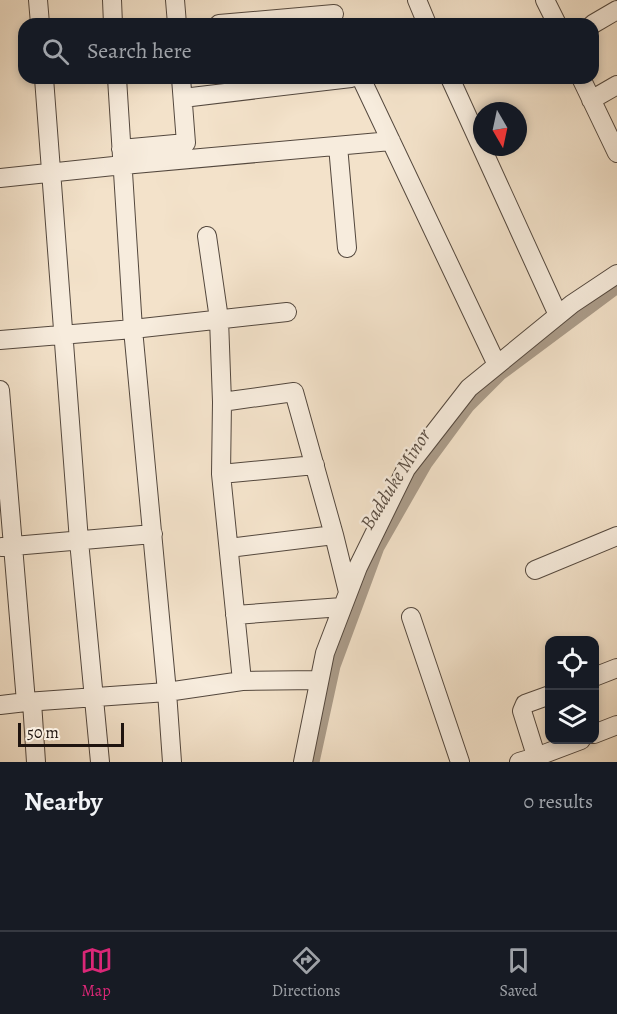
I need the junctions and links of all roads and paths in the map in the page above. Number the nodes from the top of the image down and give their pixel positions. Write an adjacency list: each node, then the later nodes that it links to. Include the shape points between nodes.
1 (38, 0): 8 (street)
2 (112, 0): 9 (street)
3 (175, 0): 10 (street)
4 (417, 0): 12 (street)
5 (545, 0): 13 (street)
6 (617, 10): 14 (street)
7 (334, 13): 11 (street)
8 (40, 18)
9 (113, 18)
10 (176, 18)
11 (282, 18)
12 (424, 18)
13 (553, 18)
14 (599, 20)
15 (44, 84): 29 (street)
16 (117, 84): 28 (street)
17 (182, 84): 23 (street)
18 (313, 84): 23 (street)
19 (362, 84): 25 (street)
20 (453, 84): 35 (street)
21 (584, 84): 24 (street)
22 (617, 85): 24 (street)
23 (183, 98): 28 (street, via 186,143)
24 (591, 100): 27 (street)
25 (391, 141): 26 (street); 40 (street)
26 (338, 146): 28 (street); 32 (street)
27 (617, 153)
28 (122, 157): 29 (street); 37 (street)
29 (51, 173): 30 (street); 38 (street)
30 (0, 178)
31 (207, 236): 36 (street)
32 (347, 248)
33 (617, 274): 35 (street)
34 (287, 312): 36 (street)
35 (558, 315): 40 (street)
36 (219, 319): 37 (street); 42 (street)
37 (133, 329): 38 (street); 45 (street)
38 (65, 335): 39 (street); 48 (street)
39 (0, 340)
40 (497, 365): 52 (street, via 469,388 406,469)
41 (0, 390): 49 (street)
42 (222, 402): 43 (street, via 294,392); 44 (street)
43 (315, 465): 44 (street); 46 (street)
44 (221, 474): 50 (street)
45 (153, 534): 48 (street); 59 (street)
46 (334, 535): 50 (street); 52 (street)
47 (617, 536): 51 (street)
48 (80, 541): 49 (street); 61 (street)
49 (6, 546): 62 (street)
50 (229, 548): 53 (street)
51 (535, 570)
52 (345, 599): 53 (street); 57 (street, via 325,653)
53 (235, 615): 58 (street)
54 (411, 617): 72 (street)
55 (617, 668): 56 (street)
56 (599, 675)
57 (320, 680): 58 (street); 71 (street)
58 (242, 681): 59 (street)
59 (167, 692): 61 (street); 70 (street)
60 (545, 696): 67 (street, via 525,704 522,711)
61 (94, 697): 62 (street); 69 (street)
62 (29, 702): 63 (street); 68 (street)
63 (0, 705)
64 (617, 725): 65 (street)
65 (599, 732)
66 (571, 744): 67 (street)
67 (531, 760)
68 (36, 762)
69 (100, 762)
70 (172, 762)
71 (303, 762)
72 (460, 762)

